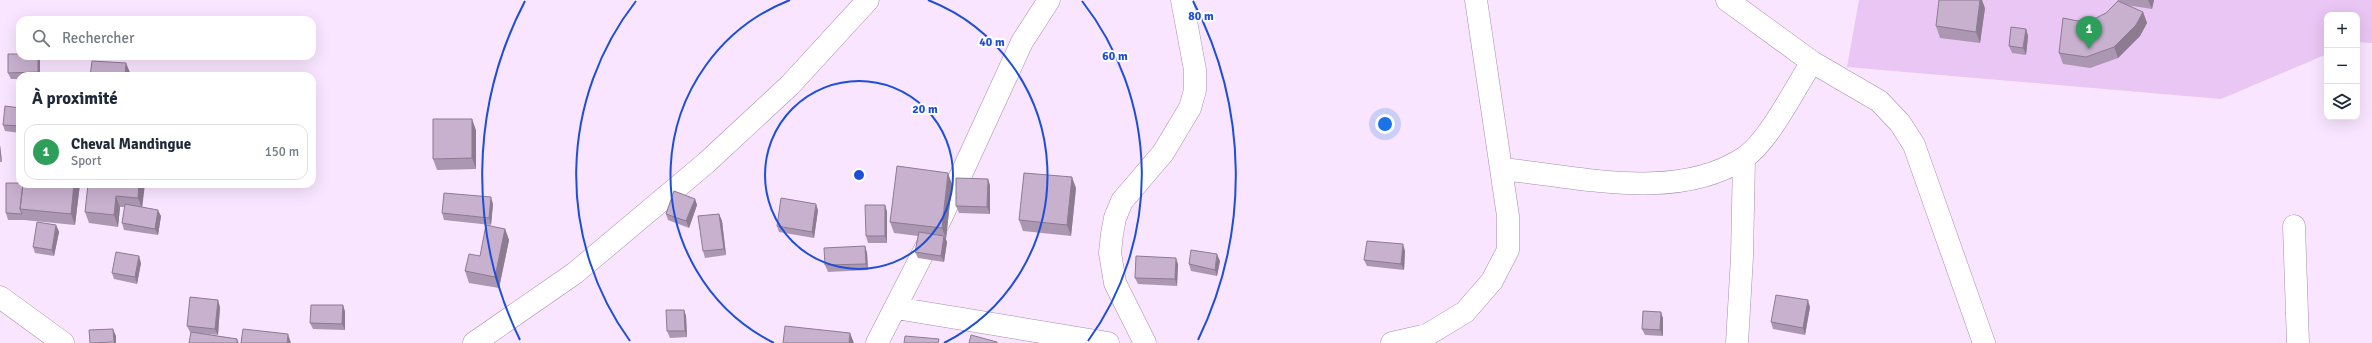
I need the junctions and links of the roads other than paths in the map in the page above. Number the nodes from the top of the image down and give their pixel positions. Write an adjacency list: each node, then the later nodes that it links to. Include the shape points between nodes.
1 (868, 0): 13 (street, via 790,85 706,163 575,273)
2 (1049, 0): 11 (street, via 1022,42 942,216)
3 (1182, 0): 16 (street, via 1195,70 1195,90 1190,108 1163,153 1122,201 1112,234 1110,253 1114,283)
4 (1476, 0): 8 (street)
5 (1733, 2): 6 (street)
6 (1812, 62): 7 (street, via 1766,136); 19 (street, via 1879,101 1900,123 1914,145)
7 (1744, 158): 8 (street, via 1680,182 1648,184 1598,181); 18 (street)
8 (1501, 169): 17 (street, via 1508,216 1508,250 1492,281 1465,312 1427,335)
9 (2294, 226): 20 (street)
10 (0, 297): 12 (street)
11 (896, 308): 14 (street); 15 (street)
12 (63, 343)
13 (474, 343)
14 (877, 343)
15 (1108, 343)
16 (1145, 343)
17 (1392, 343)
18 (1737, 343)
19 (1984, 343)
20 (2298, 343)

